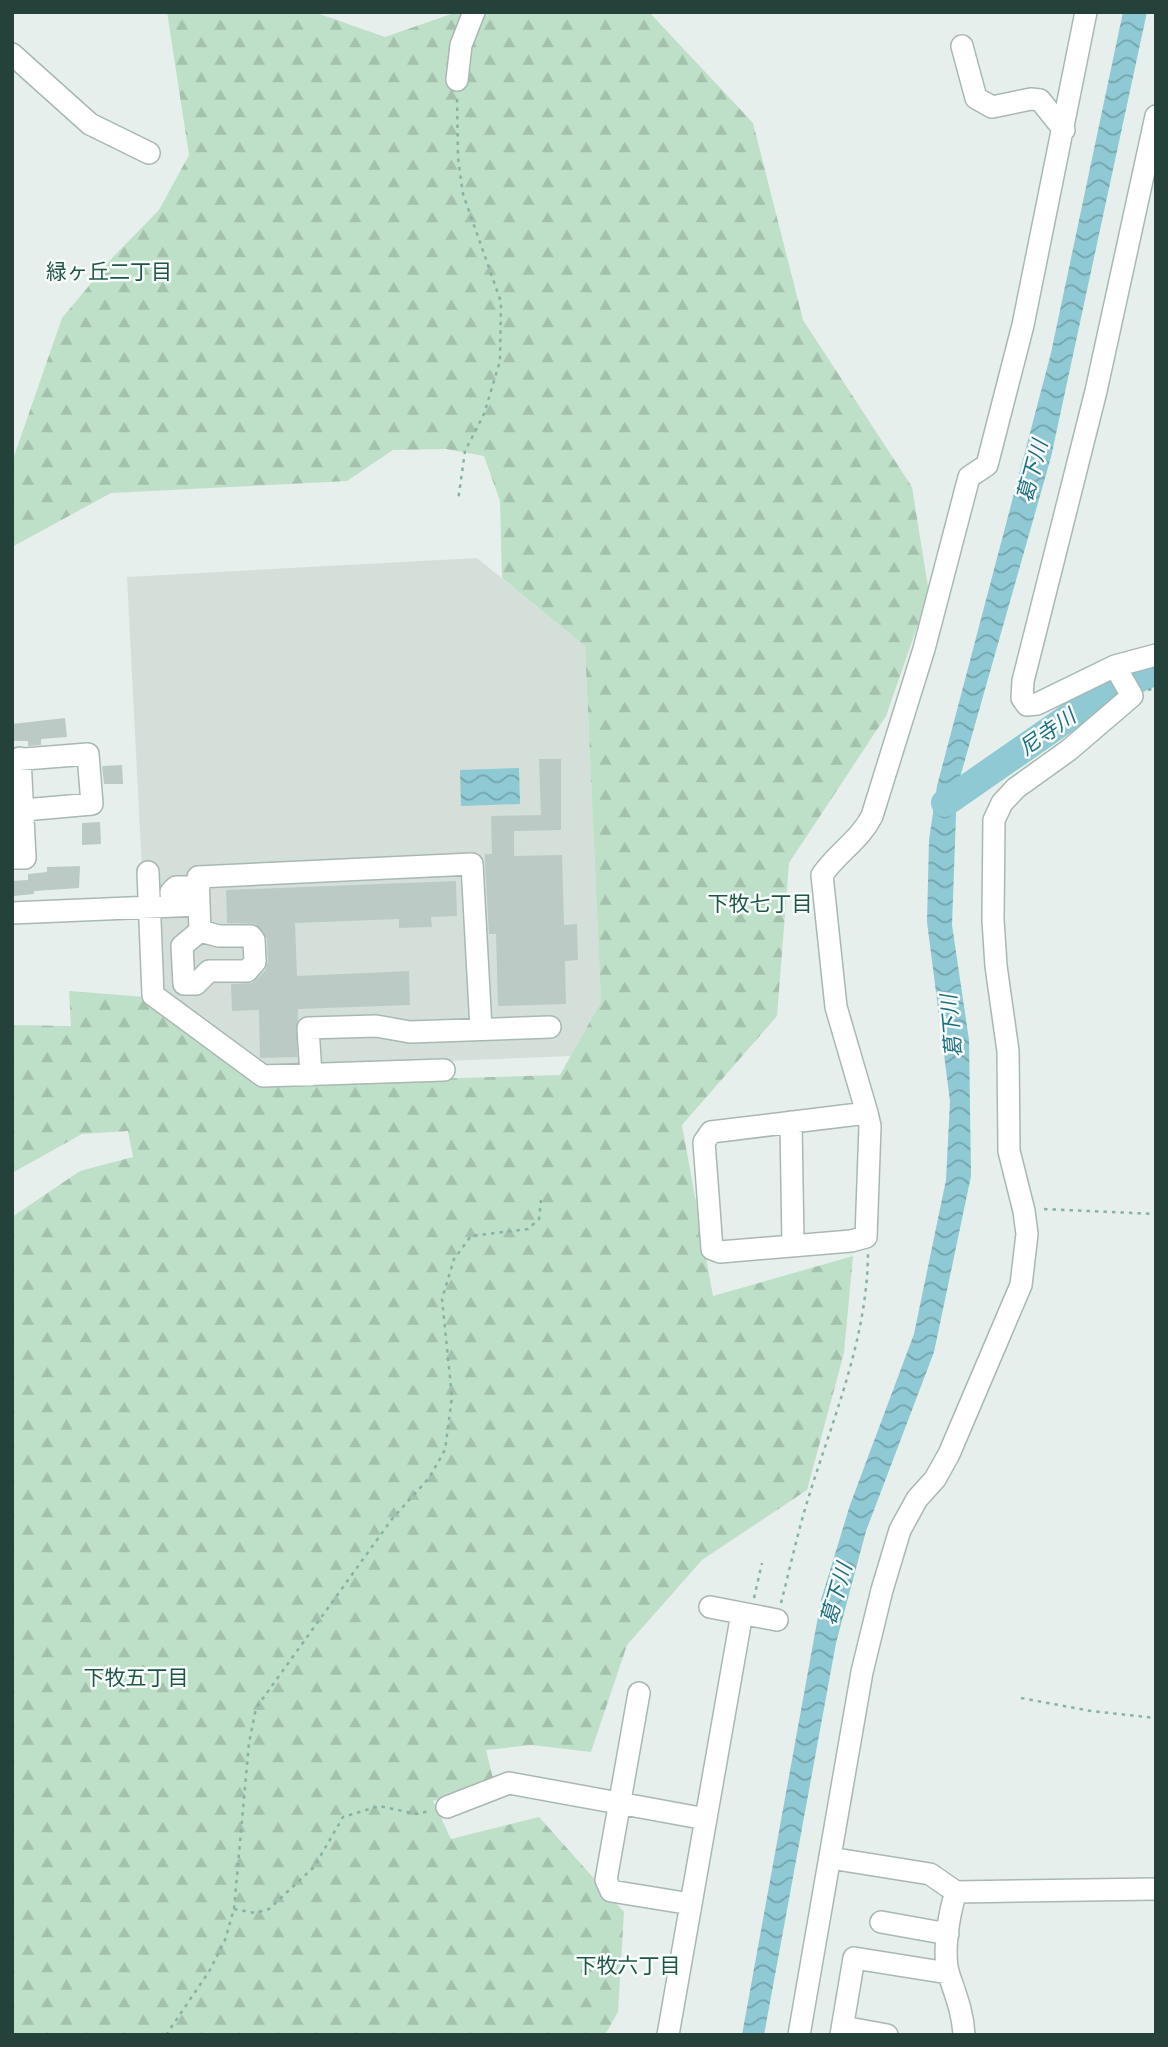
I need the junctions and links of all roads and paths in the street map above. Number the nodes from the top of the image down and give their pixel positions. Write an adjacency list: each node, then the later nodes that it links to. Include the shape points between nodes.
1 (474, 12): 5 (street, via 461,45)
2 (1086, 12): 7 (street)
3 (962, 46): 7 (street, via 976,98 992,107 1040,100)
4 (12, 54): 8 (street, via 90,124)
5 (457, 80): 9 (path, via 463,194 502,302 500,362 484,414 465,451)
6 (1156, 116): 11 (street, via 1022,698 1027,705 1037,704)
7 (1064, 130): 24 (street, via 1023,325 987,465 969,477 924,649 872,816 863,835 822,875 836,1007)
8 (149, 153)
9 (458, 501)
10 (1156, 655): 11 (street)
11 (1115, 666): 27 (street, via 1132,696 1016,788 994,820 993,920 1008,1051 1009,1151)
12 (16, 759): 13 (street); 13 (street, via 88,754 92,804)
13 (24, 810): 14 (street, via 25,858)
14 (12, 858)
15 (148, 872): 17 (street)
16 (199, 896): 17 (street, via 172,905); 19 (street); 21 (street, via 198,877 472,864)
17 (149, 906): 18 (street); 23 (street, via 153,995 263,1076)
18 (12, 914)
19 (200, 931)
20 (550, 1027): 21 (street)
21 (481, 1029): 23 (street, via 309,1028)
22 (444, 1070): 23 (street)
23 (311, 1075)
24 (867, 1113): 25 (street); 29 (street)
25 (791, 1122): 30 (street); 30 (street, via 711,1132 704,1142 712,1249)
26 (541, 1200): 45 (path, via 539,1219 528,1229 471,1236 454,1259 442,1299 452,1397 445,1450 429,1478 392,1519 256,1708 248,1744)
27 (1024, 1211): 28 (path); 41 (street, via 1026,1256 1021,1286 949,1454 900,1530 862,1672)
28 (1156, 1214)
29 (866, 1237): 30 (street); 34 (path, via 865,1307 857,1345 805,1510)
30 (793, 1246)
31 (762, 1563): 33 (path)
32 (710, 1606): 33 (street)
33 (746, 1614): 34 (street); 40 (street)
34 (777, 1620)
35 (639, 1693): 38 (street)
36 (1021, 1698): 37 (path)
37 (1156, 1718)
38 (620, 1803): 39 (street, via 509,1783); 40 (street); 44 (street, via 606,1880 611,1891)
39 (447, 1807): 45 (path, via 416,1814 379,1806 343,1817 314,1867 269,1909 255,1913)
40 (706, 1819): 44 (street)
41 (830, 1858): 43 (street, via 930,1874); 52 (street)
42 (1156, 1889): 43 (street)
43 (956, 1892): 47 (street)
44 (691, 1904): 51 (street)
45 (234, 1909): 50 (path, via 210,1970)
46 (881, 1922): 47 (street)
47 (948, 1934): 48 (street)
48 (948, 1973): 49 (street, via 854,1958); 54 (street, via 963,2014)
49 (842, 2031): 53 (street)
50 (166, 2035)
51 (668, 2035)
52 (799, 2035)
53 (887, 2035)
54 (964, 2035)

